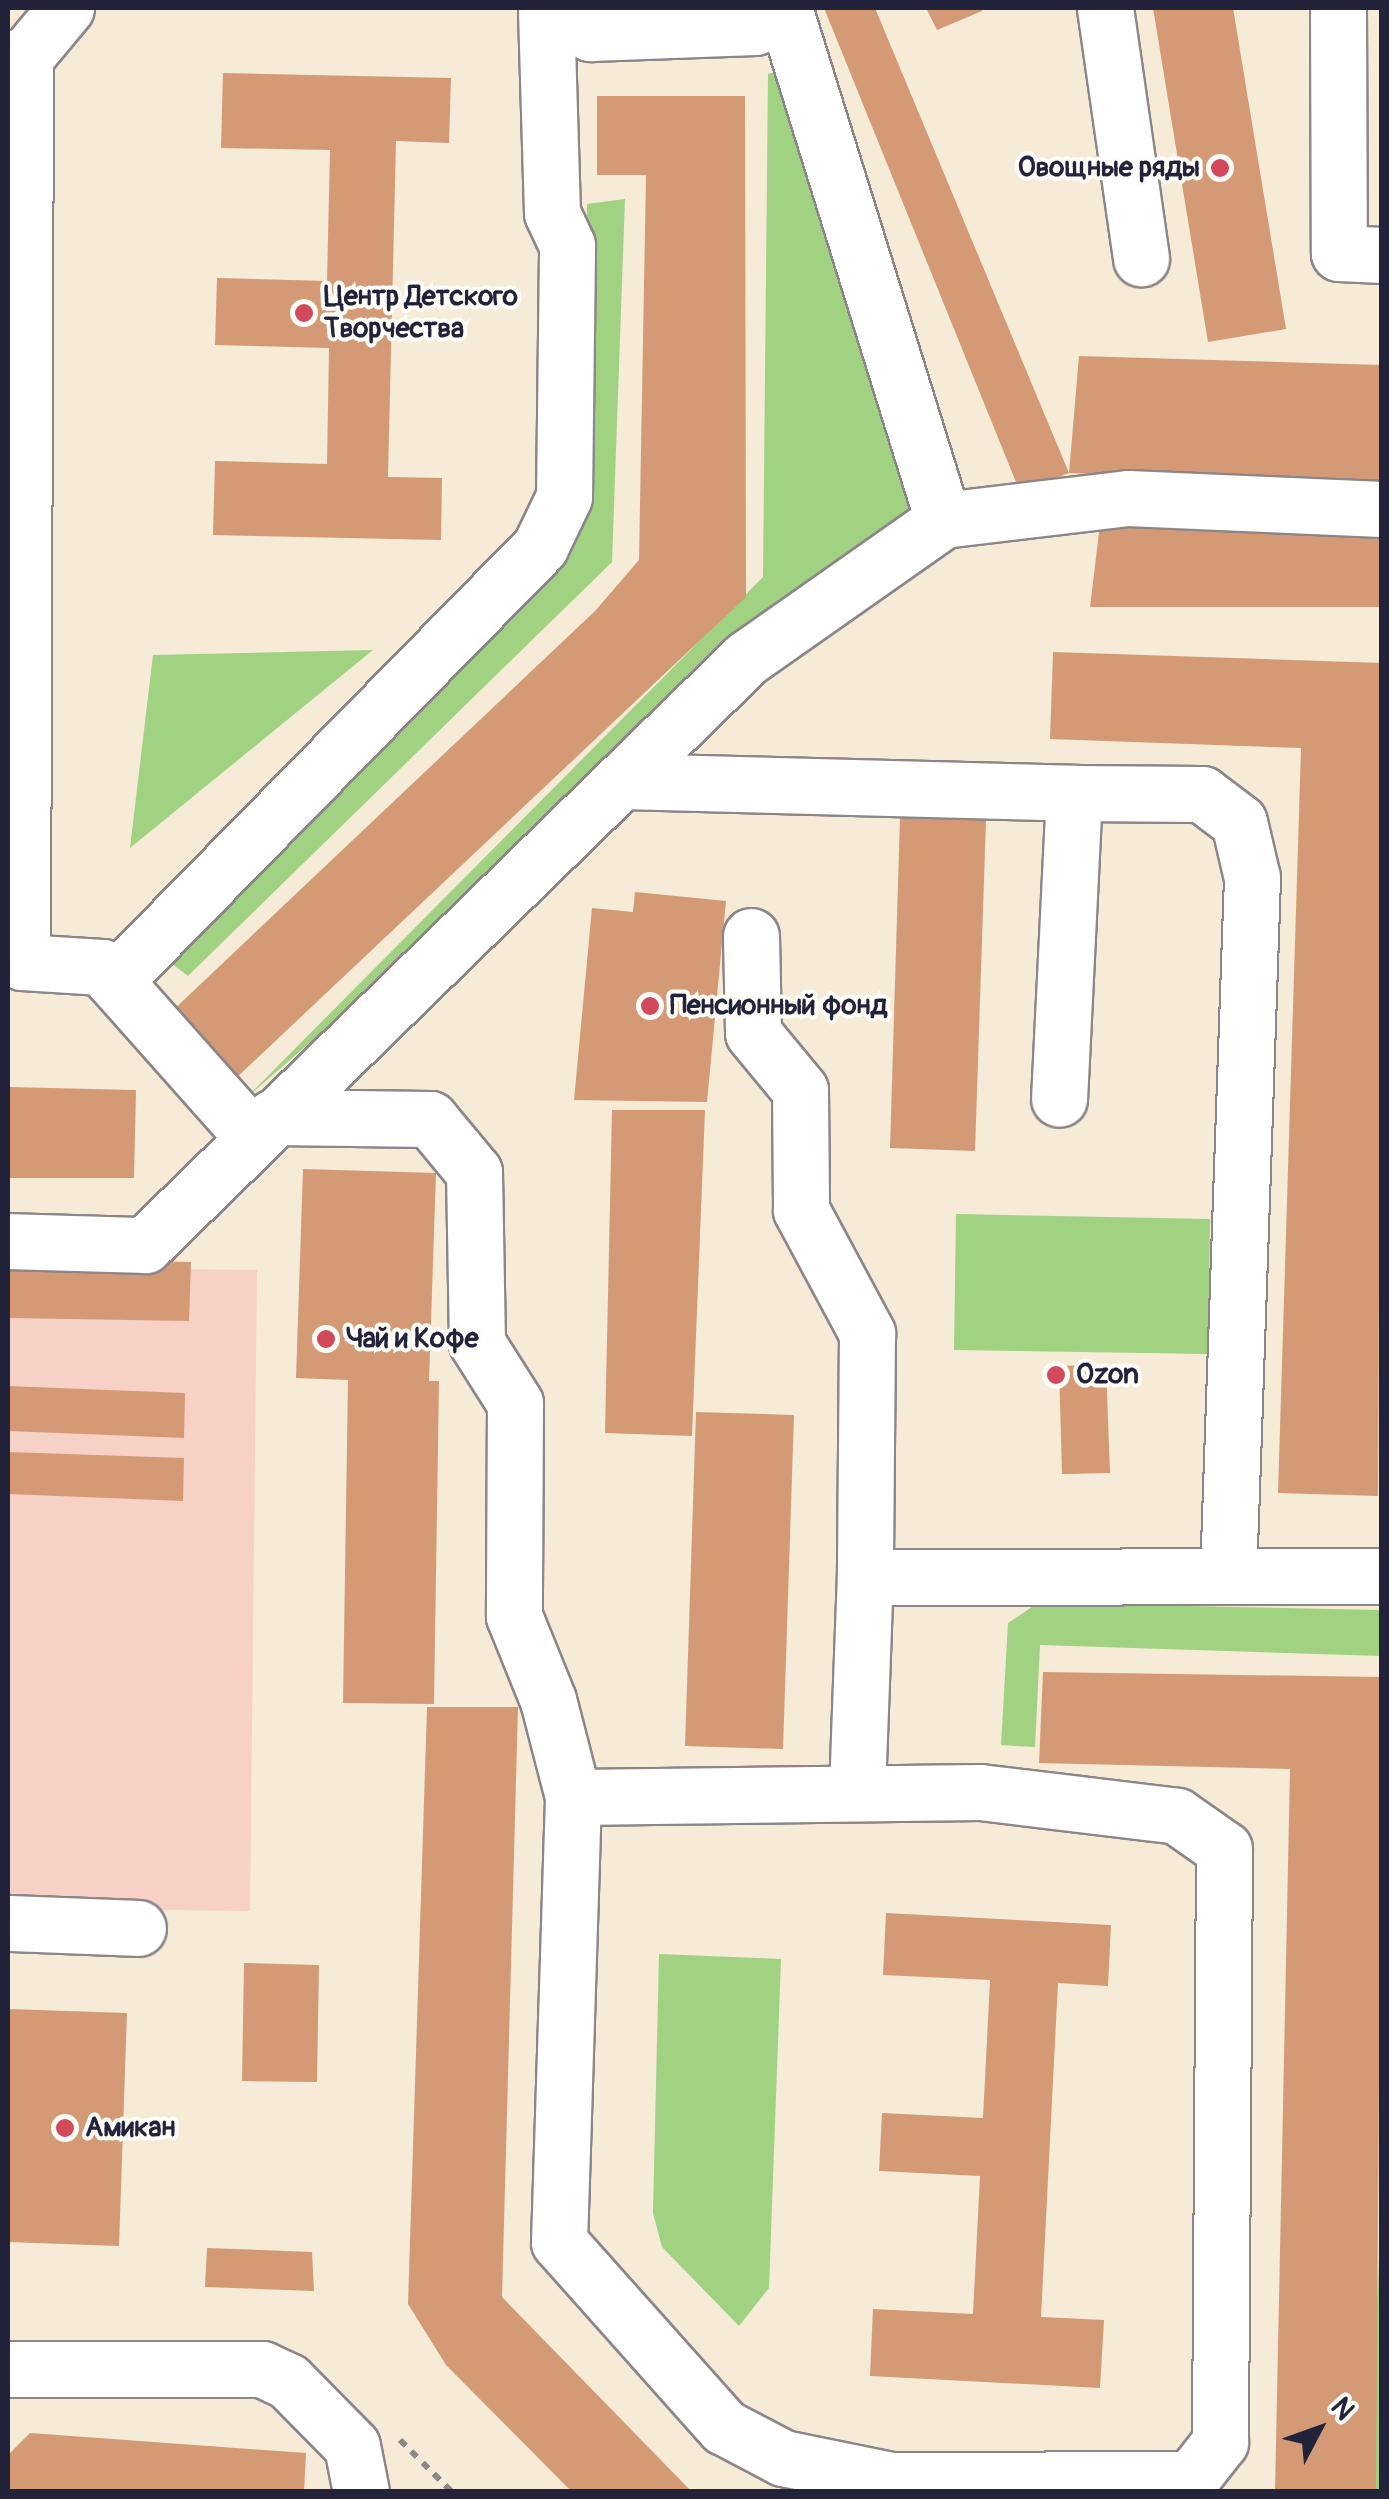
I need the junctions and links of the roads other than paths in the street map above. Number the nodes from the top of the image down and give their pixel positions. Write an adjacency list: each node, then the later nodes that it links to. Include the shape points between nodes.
1 (66, 8): 6 (lane)
2 (549, 8): 3 (lane, via 590,33 755,27); 14 (lane, via 552,214 567,246 564,497 540,547)
3 (785, 8): 10 (lane)
4 (1104, 8): 8 (lane)
5 (1338, 8): 7 (lane, via 1339,253)
6 (16, 58): 14 (lane, via 22,962 102,967)
7 (1382, 255)
8 (1140, 258)
9 (1382, 509): 10 (lane, via 1128,498)
10 (943, 520): 11 (lane, via 746,658)
11 (621, 780): 12 (lane); 16 (lane)
12 (1074, 794): 15 (lane); 19 (lane, via 1202,794 1238,822 1252,878)
13 (751, 936): 18 (lane, via 754,1033 800,1090 801,1210 867,1333)
14 (114, 982): 16 (lane)
15 (1059, 1100)
16 (263, 1127): 17 (lane, via 145,1244); 22 (lane, via 430,1119 474,1172 478,1343 515,1403 514,1616 548,1700)
17 (8, 1240)
18 (865, 1576): 19 (lane); 21 (lane)
19 (1228, 1576): 20 (lane)
20 (1382, 1576)
21 (856, 1790): 22 (lane); 26 (lane, via 980,1792 1177,1816 1224,1849 1220,2442 1191,2480)
22 (573, 1797): 26 (lane, via 559,2242 724,2427 783,2458)
23 (8, 1923): 24 (lane)
24 (138, 1928)
25 (8, 2369): 27 (lane, via 262,2369 288,2381 352,2446)
26 (891, 2486)
27 (361, 2492)

